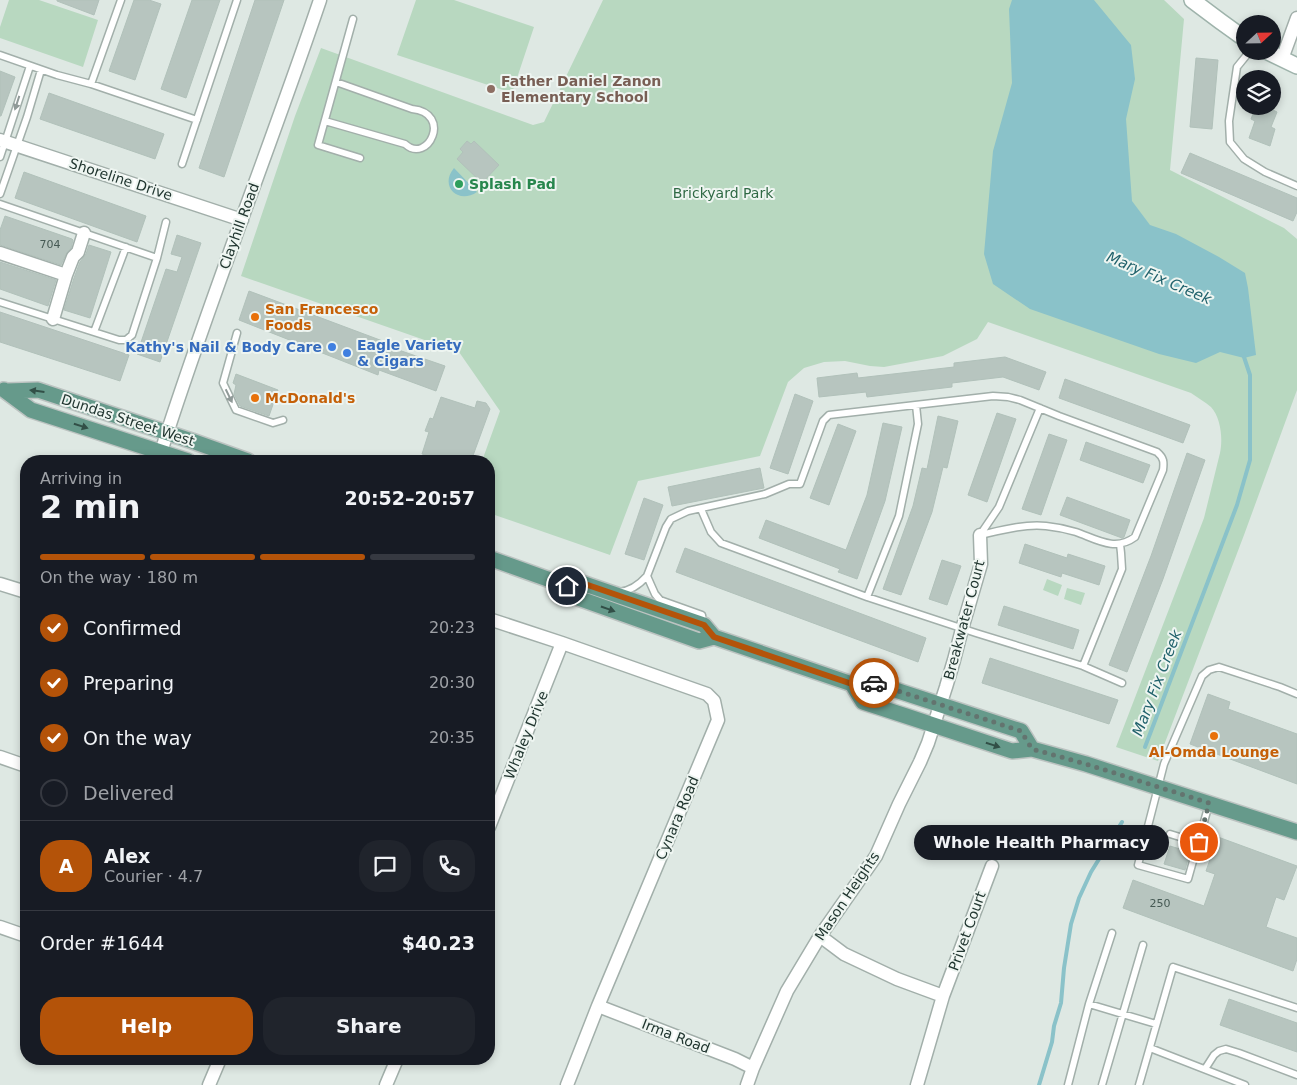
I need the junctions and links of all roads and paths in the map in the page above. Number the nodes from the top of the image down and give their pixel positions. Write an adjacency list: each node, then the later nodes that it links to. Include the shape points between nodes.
1 (121, 0): 15 (lane)
2 (238, 0): 16 (lane)
3 (320, 0): 25 (street, Clayhill Road)
4 (1192, 0): 7 (street)
5 (1297, 18): 9 (street)
6 (353, 19): 14 (lane)
7 (1236, 33)
8 (0, 55): 11 (lane)
9 (1282, 59): 12 (street)
10 (1243, 60): 22 (lane, via 1237,68 1229,121 1230,142 1244,159)
11 (30, 66): 13 (lane); 18 (lane, one-way to 18)
12 (1297, 66)
13 (41, 70): 15 (lane); 18 (lane)
14 (336, 82): 17 (lane); 17 (lane, via 421,110 432,119 432,136 425,146 414,150 404,144)
15 (91, 84): 16 (lane)
16 (197, 120): 21 (lane)
17 (324, 121): 20 (lane, via 318,145)
18 (7, 142): 19 (lane); 23 (lane); 25 (street, Shoreline Drive)
19 (0, 157)
20 (360, 158)
21 (182, 164)
22 (1297, 186)
23 (0, 194)
24 (0, 204): 27 (lane)
25 (242, 220): 40 (street, Clayhill Road)
26 (166, 222): 30 (lane)
27 (84, 233): 28 (lane); 31 (street)
28 (126, 247): 30 (lane); 34 (lane)
29 (0, 253): 31 (street)
30 (157, 258): 34 (lane, via 132,334 126,340 119,340)
31 (66, 275): 33 (street)
32 (0, 302): 33 (lane)
33 (53, 319): 34 (lane)
34 (94, 332)
35 (237, 333): 39 (lane, one-way to 39, via 223,383 236,410 273,423)
36 (3, 390): 40 (main road, Dundas Street West, one-way to 36, via 38,390); 41 (main road, Dundas Street West, one-way to 41, via 31,410)
37 (916, 405): 38 (lane, via 993,396 1020,400); 44 (lane, via 829,415 823,421 800,484 789,484 765,494); 53 (lane, via 918,424 898,516)
38 (1040, 408): 45 (lane, via 999,507); 46 (lane, via 1162,456 1163,470 1135,537)
39 (283, 420)
40 (167, 432): 41 (street, Clayhill Road); 43 (main road, Dundas Street West)
41 (161, 452): 42 (main road, Dundas Street West)
42 (170, 455)
43 (231, 455)
44 (701, 509): 48 (lane, via 671,519); 53 (lane, via 711,532 721,544)
45 (980, 535): 46 (lane, via 1010,528 1045,526); 56 (street, Breakwater Court, via 981,564)
46 (1120, 544): 59 (lane, via 1122,568)
47 (495, 560): 50 (main road)
48 (647, 576): 52 (lane, via 632,589); 55 (lane, via 660,600 702,615)
49 (0, 584): 51 (street)
50 (567, 586): 52 (main road, via 582,583); 57 (main road, one-way to 57, via 578,598 699,641)
51 (20, 590)
52 (608, 592): 55 (main road)
53 (867, 597): 56 (lane)
54 (495, 621): 58 (street, Cynara Road)
55 (704, 625): 57 (main road)
56 (962, 629): 59 (lane); 63 (street, Breakwater Court)
57 (714, 637): 61 (main road)
58 (562, 643): 70 (street, Whaley Drive); 82 (street, Cynara Road, via 708,694 714,701 718,720)
59 (1083, 666): 60 (lane)
60 (1122, 683)
61 (852, 684): 63 (main road, via 868,681); 64 (main road, via 863,702)
62 (1297, 694): 68 (lane, via 1219,667 1209,670 1202,676 1164,764)
63 (940, 705): 64 (street, Mason Heights); 65 (main road, via 1021,731)
64 (934, 725): 65 (main road, one-way to 65, via 1012,751); 78 (street, Mason Heights, via 876,856)
65 (1032, 749): 68 (main road)
66 (0, 757): 67 (street)
67 (20, 764)
68 (1158, 787): 69 (main road); 73 (lane, via 1138,864 1188,879)
69 (1209, 803): 71 (main road); 73 (lane)
70 (495, 812)
71 (1297, 832)
72 (1170, 834): 73 (lane)
73 (1199, 842)
74 (992, 866): 80 (street, Privet Court)
75 (0, 927): 77 (street)
76 (1112, 933): 81 (lane)
77 (20, 934)
78 (820, 936): 80 (street, via 844,954); 89 (street, Mason Heights, via 788,991)
79 (1143, 945): 84 (lane)
80 (943, 996): 96 (street, Privet Court)
81 (1089, 1004): 84 (lane); 97 (lane)
82 (598, 1006): 89 (street, Irma Road); 94 (street, Cynara Road)
83 (1297, 1008): 85 (lane, via 1173,967)
84 (1124, 1014): 85 (lane); 98 (lane)
85 (1156, 1024): 86 (lane)
86 (1150, 1048): 90 (lane); 99 (lane)
87 (217, 1065): 92 (street)
88 (394, 1065): 93 (street)
89 (753, 1068): 95 (street, Mason Heights)
90 (1205, 1069): 91 (lane, via 1214,1055 1226,1049); 100 (lane)
91 (1297, 1076)
92 (209, 1085)
93 (386, 1085)
94 (567, 1085)
95 (747, 1085)
96 (917, 1085)
97 (1068, 1085)
98 (1102, 1085)
99 (1139, 1085)
100 (1245, 1085)

